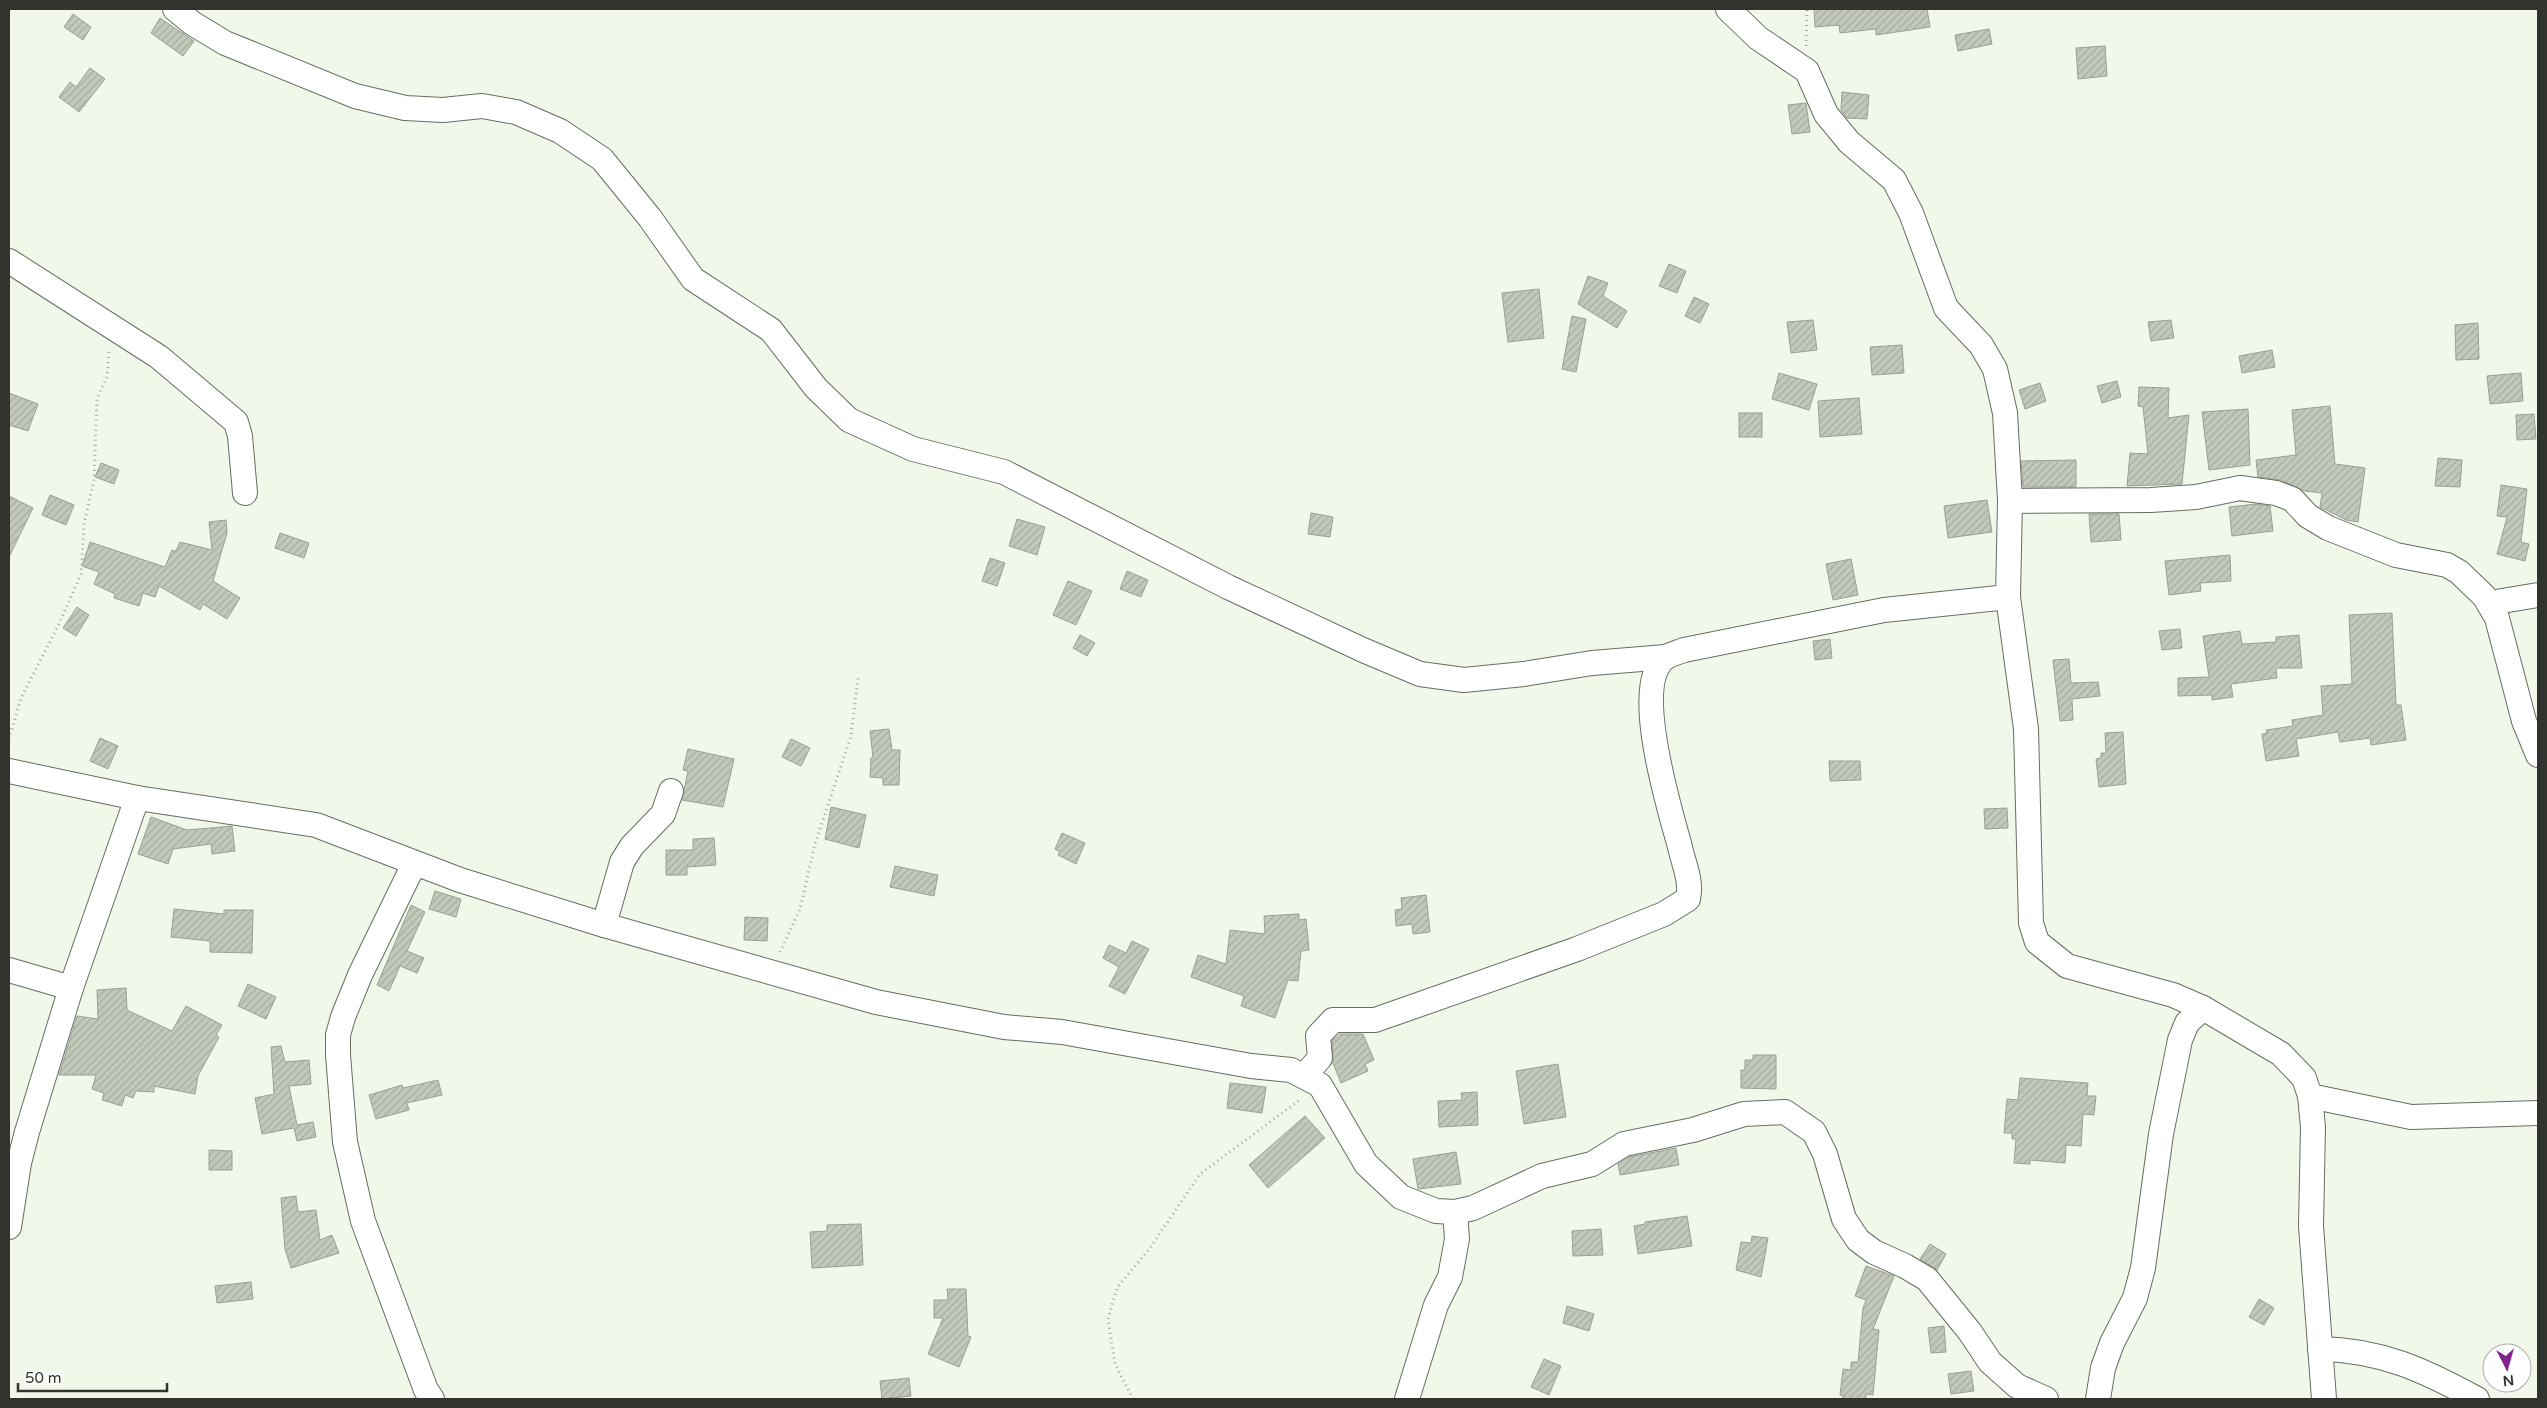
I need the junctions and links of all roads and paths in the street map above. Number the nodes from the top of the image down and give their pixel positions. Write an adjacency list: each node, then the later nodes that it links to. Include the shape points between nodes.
1 (175, 9): 12 (street, via 192,24 225,44 355,96 405,108 443,110 482,106 516,112 560,131 602,159 694,278 772,330 816,388 849,420 913,449 1004,472 1228,587 1363,650 1420,674 1464,680)
2 (1728, 9): 4 (street, via 1758,38)
3 (1807, 9): 4 (path)
4 (1806, 71): 8 (street, via 1826,114 1849,142 1894,180 1911,213 1946,308 1981,345 1995,369 2005,413)
5 (9, 261): 6 (street)
6 (105, 322): 7 (street, via 159,357 236,422); 14 (path, via 109,352 107,377 96,398 94,479 84,524 81,574 21,698)
7 (245, 493)
8 (2010, 501): 10 (street); 11 (street, via 2160,500 2240,488 2276,493 2292,499 2308,516 2335,532 2396,555 2447,565 2459,572)
9 (2538, 595): 11 (street)
10 (2008, 597): 12 (street, via 1884,610 1684,650); 24 (street, via 2026,729 2031,923 2037,942 2067,966 2172,995)
11 (2490, 604): 15 (street, via 2497,618 2524,722)
12 (1666, 657): 25 (street, via 1654,677 1650,700 1653,732 1691,886 1688,899 1664,914 1585,945 1375,1020 1333,1020 1318,1036 1320,1058)
13 (858, 678): 22 (path, via 852,736 815,844 800,909)
14 (9, 739)
15 (2538, 754)
16 (9, 771): 18 (street)
17 (670, 792): 20 (street, via 663,814 632,846 622,862)
18 (137, 798): 19 (street, via 316,825); 23 (street)
19 (414, 864): 20 (street); 31 (street, via 343,1017 338,1035 338,1055 345,1142 363,1221)
20 (604, 925): 22 (street)
21 (9, 970): 23 (street)
22 (771, 971): 25 (street, via 876,1002 1004,1027 1062,1032 1223,1062 1291,1070)
23 (71, 988): 29 (street, via 19,1164)
24 (2203, 1008): 26 (street, via 2281,1054 2304,1078); 35 (street, via 2187,1023 2180,1040 2161,1134 2143,1268 2135,1298 2112,1343)
25 (1312, 1080): 28 (street, via 1366,1164 1401,1197 1436,1211); 32 (path, via 1200,1174 1150,1248 1117,1288 1108,1319 1115,1364)
26 (2310, 1096): 27 (street, via 2411,1117); 30 (street, via 2313,1127 2311,1226)
27 (2538, 1113)
28 (1455, 1212): 33 (street, via 1457,1239 1450,1277 1436,1305); 34 (street, via 1473,1208 1542,1176 1592,1164 1624,1144 1693,1130 1744,1114 1785,1112 1814,1132 1825,1154 1844,1219 1858,1240 1874,1252 1927,1278 1990,1362 2017,1386)
29 (9, 1227)
30 (2320, 1349): 36 (street); 37 (street, via 2351,1350 2390,1358 2443,1380)
31 (432, 1399)
32 (1133, 1399)
33 (1407, 1399)
34 (2046, 1399)
35 (2098, 1399)
36 (2324, 1399)
37 (2477, 1399)

